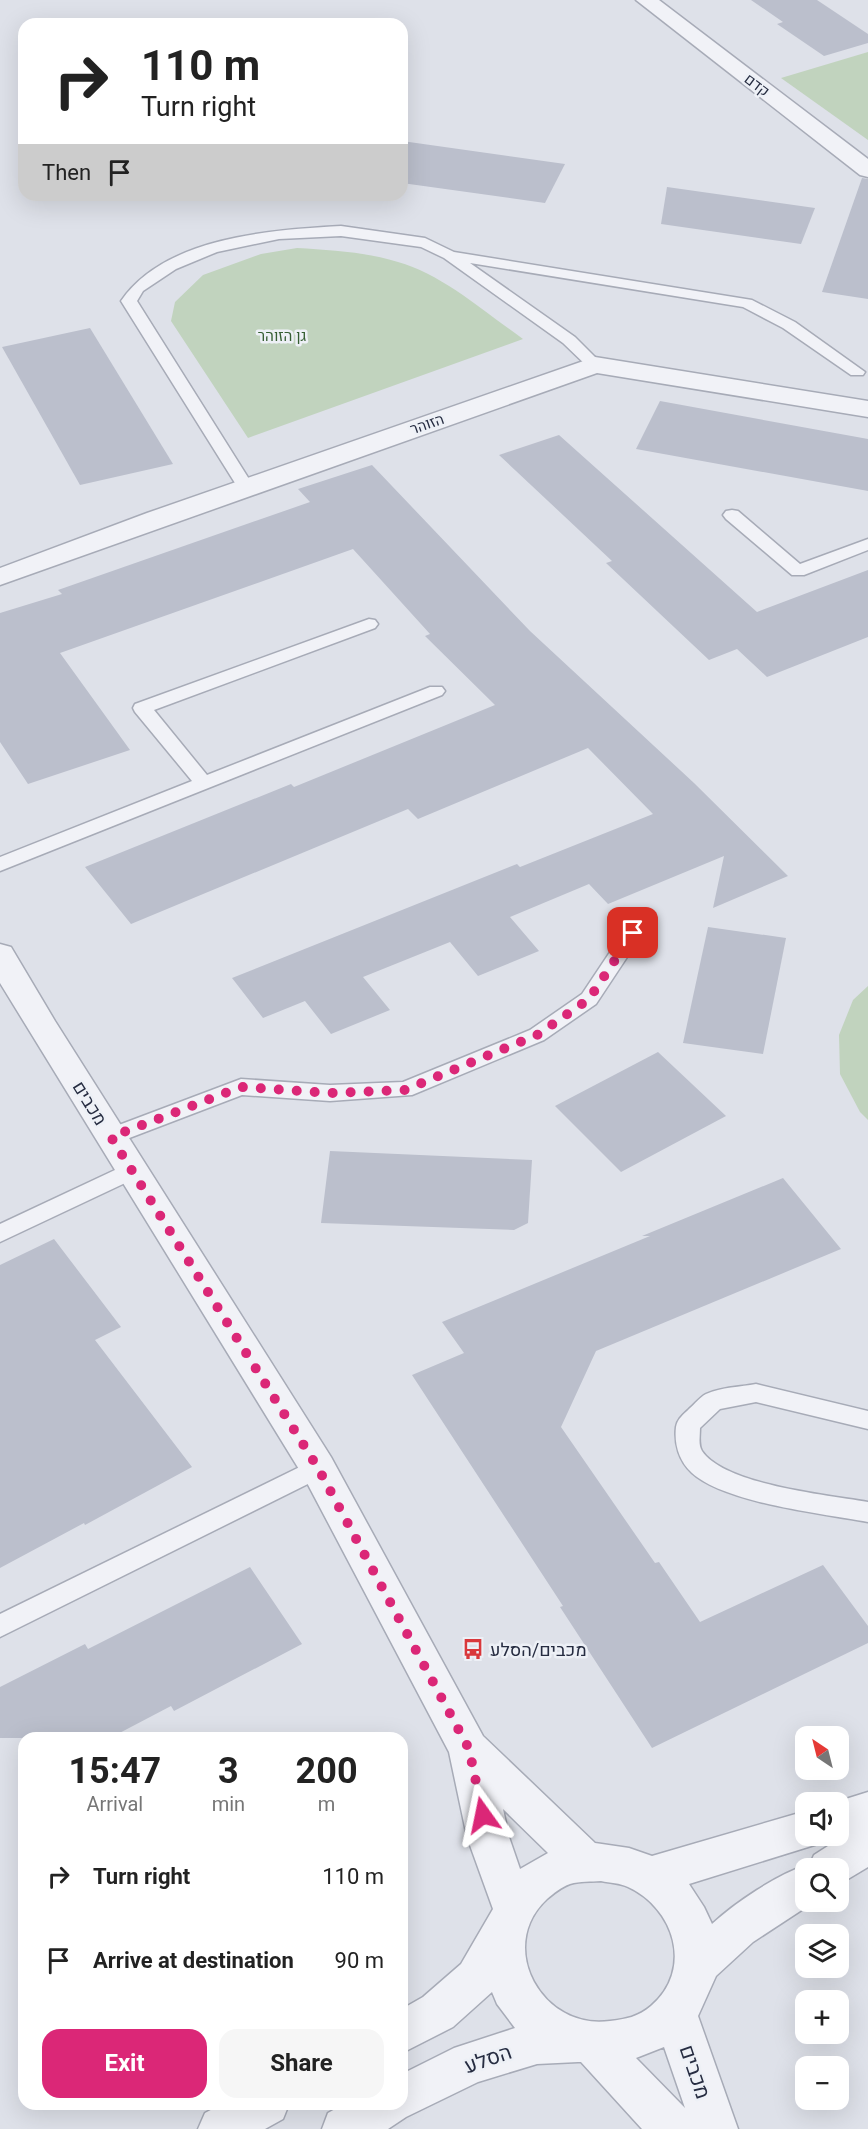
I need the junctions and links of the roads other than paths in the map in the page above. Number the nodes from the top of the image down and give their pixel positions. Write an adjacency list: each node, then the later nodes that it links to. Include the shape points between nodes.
1 (646, 0): 2 (street, קדם)
2 (868, 170)
3 (449, 255): 4 (lane, via 569,340); 5 (lane, via 747,303 789,325); 7 (lane, via 425,243 341,231 279,234 213,248 171,266 138,288 129,301)
4 (595, 365): 6 (street, הזוהר); 7 (street, הזוהר)
5 (857, 372)
6 (868, 409)
7 (246, 487): 10 (street, הזוהר)
8 (732, 515): 9 (lane, via 798,571)
9 (868, 544)
10 (0, 577)
11 (369, 624): 13 (lane, via 142,708)
12 (436, 691): 13 (lane)
13 (204, 783): 14 (lane)
14 (0, 864)
15 (633, 933): 17 (lane, via 589,999 537,1035 405,1090 330,1093 241,1087)
16 (0, 954): 17 (street, מכבים)
17 (111, 1137): 18 (street, מכבים)
18 (132, 1170): 19 (lane); 21 (street, מכבים)
19 (0, 1234)
20 (868, 1420): 22 (lane, via 756,1393 713,1401 688,1425 690,1452 706,1472 738,1486)
21 (318, 1468): 23 (lane); 24 (street, מכבים)
22 (868, 1512)
23 (0, 1626)
24 (469, 1749): 30 (street, מכבים); 33 (street, מכבים)
25 (868, 1811): 26 (street)
26 (849, 1817)
27 (795, 1833): 31 (street)
28 (868, 1844): 29 (street)
29 (846, 1858)
30 (588, 1863): 31 (street, via 602,1862); 33 (street, via 546,1874 521,1896)
31 (648, 1877): 34 (street, via 665,1888 686,1914 696,1943)
32 (795, 1891): 34 (street, via 738,1928)
33 (509, 1917): 36 (street, via 476,1978 438,2012); 37 (street, via 502,1958 510,1989 523,2008 548,2030)
34 (697, 1965): 35 (street, via 691,1988)
35 (675, 2014): 37 (street, via 650,2033 612,2044); 44 (street, מכבים)
36 (408, 2029)
37 (587, 2043): 38 (street, הסלע, via 537,2043 470,2063); 43 (street)
38 (408, 2094)
39 (256, 2110): 41 (street)
40 (378, 2110): 42 (street)
41 (221, 2129)
42 (344, 2129)
43 (675, 2129)
44 (715, 2129)

